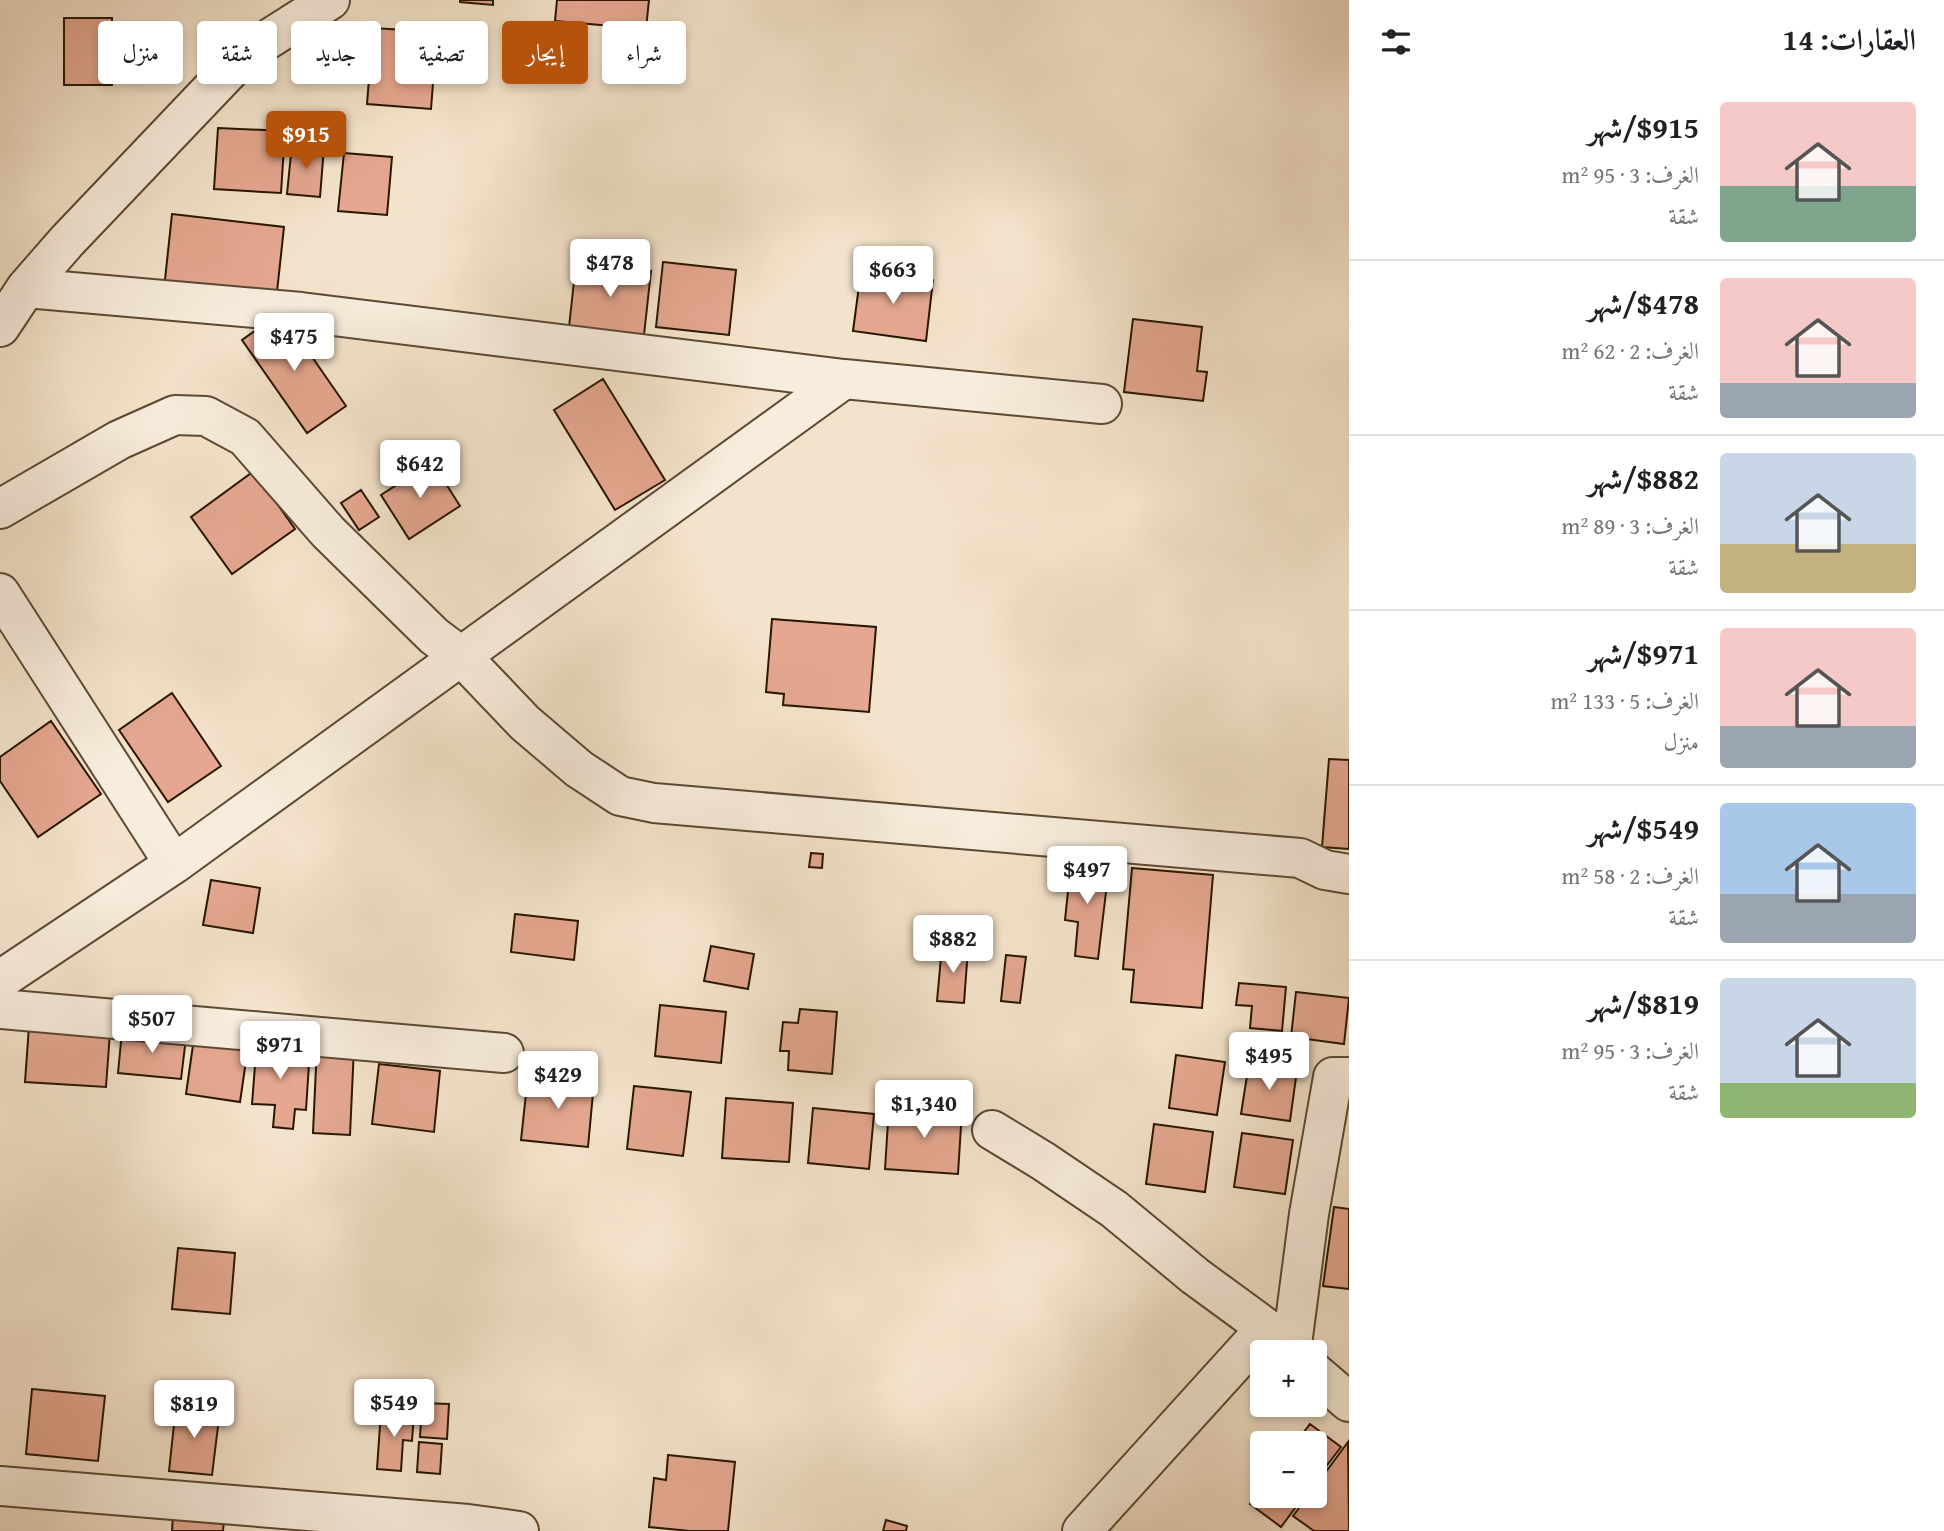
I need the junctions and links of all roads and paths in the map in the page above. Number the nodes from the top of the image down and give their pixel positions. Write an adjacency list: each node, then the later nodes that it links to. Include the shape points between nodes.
1 (330, 0): 2 (street, via 245,54)
2 (26, 288): 3 (street); 4 (street, via 301,312)
3 (0, 327)
4 (844, 379): 5 (street); 8 (street)
5 (1102, 404)
6 (0, 509): 8 (street, via 119,440 175,415 206,416 245,437 328,532 433,636)
7 (0, 593): 9 (street)
8 (462, 657): 9 (street); 10 (street, via 525,723 620,796 654,803 1300,859)
9 (174, 864): 11 (street)
10 (1349, 874)
11 (0, 980)
12 (0, 1009): 13 (street)
13 (504, 1053)
14 (1349, 1077): 17 (street, via 1333,1077)
15 (992, 1130): 16 (street, via 1114,1209)
16 (1278, 1340)
17 (1284, 1340)
18 (1250, 1375): 24 (street)
19 (1327, 1383): 20 (street)
20 (1349, 1402)
21 (0, 1486): 22 (street)
22 (468, 1527): 23 (street)
23 (519, 1531)
24 (1082, 1531)

